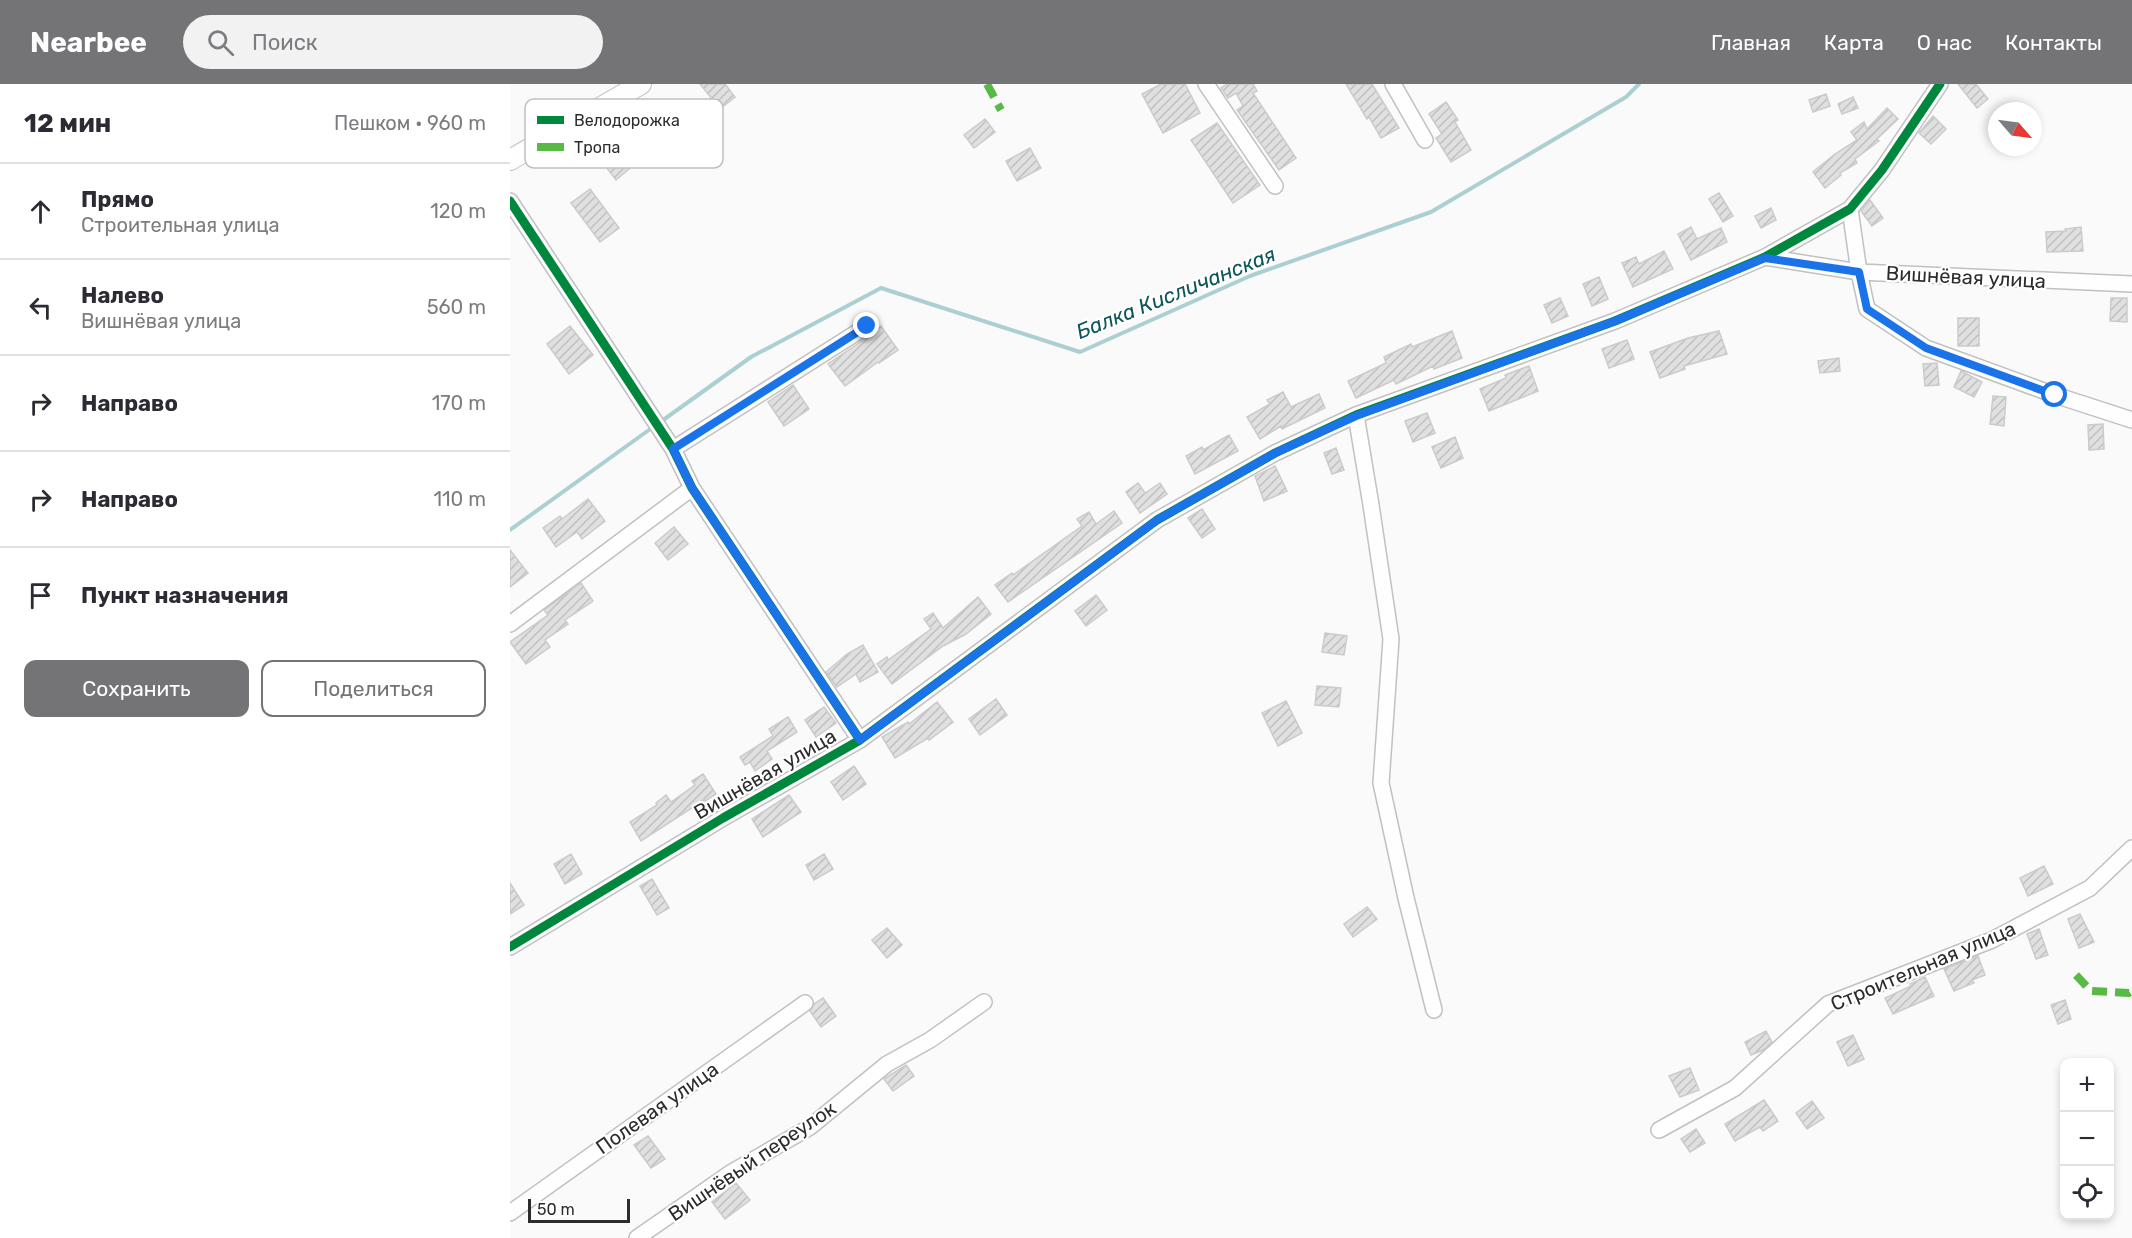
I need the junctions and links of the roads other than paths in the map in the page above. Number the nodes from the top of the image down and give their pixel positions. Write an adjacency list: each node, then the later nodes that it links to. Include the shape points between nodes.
1 (641, 84): 5 (street)
2 (1206, 84): 9 (street)
3 (1393, 84): 6 (street)
4 (1940, 84): 11 (street, Вишнёвая улица, via 1882,170)
5 (615, 99)
6 (1425, 140)
7 (525, 151): 8 (street)
8 (510, 160)
9 (1275, 186)
10 (510, 201): 18 (street)
11 (1850, 209): 12 (street, Вишнёвая улица); 13 (street)
12 (1765, 258): 13 (street, Вишнёвая улица); 16 (street, Вишнёвая улица, via 1615,321)
13 (1859, 272): 14 (street, Вишнёвая улица); 17 (street, via 1867,309 1926,348)
14 (2132, 284)
15 (867, 326): 18 (street)
16 (1356, 416): 21 (street, Вишнёвая улица, via 1275,453 1157,520); 26 (street, via 1391,639 1381,783)
17 (2132, 420)
18 (673, 449): 19 (street)
19 (692, 488): 20 (street); 21 (street)
20 (510, 624)
21 (860, 740): 23 (street, Вишнёвая улица)
22 (2132, 848): 27 (street, Строительная улица, via 2090,888 1992,940 1828,1004 1735,1088)
23 (510, 947)
24 (984, 1002): 29 (street, Вишнёвый переулок, via 887,1064 810,1127 732,1172)
25 (805, 1003): 28 (street, Полевая улица)
26 (1434, 1010)
27 (1659, 1130)
28 (510, 1213)
29 (637, 1238)

